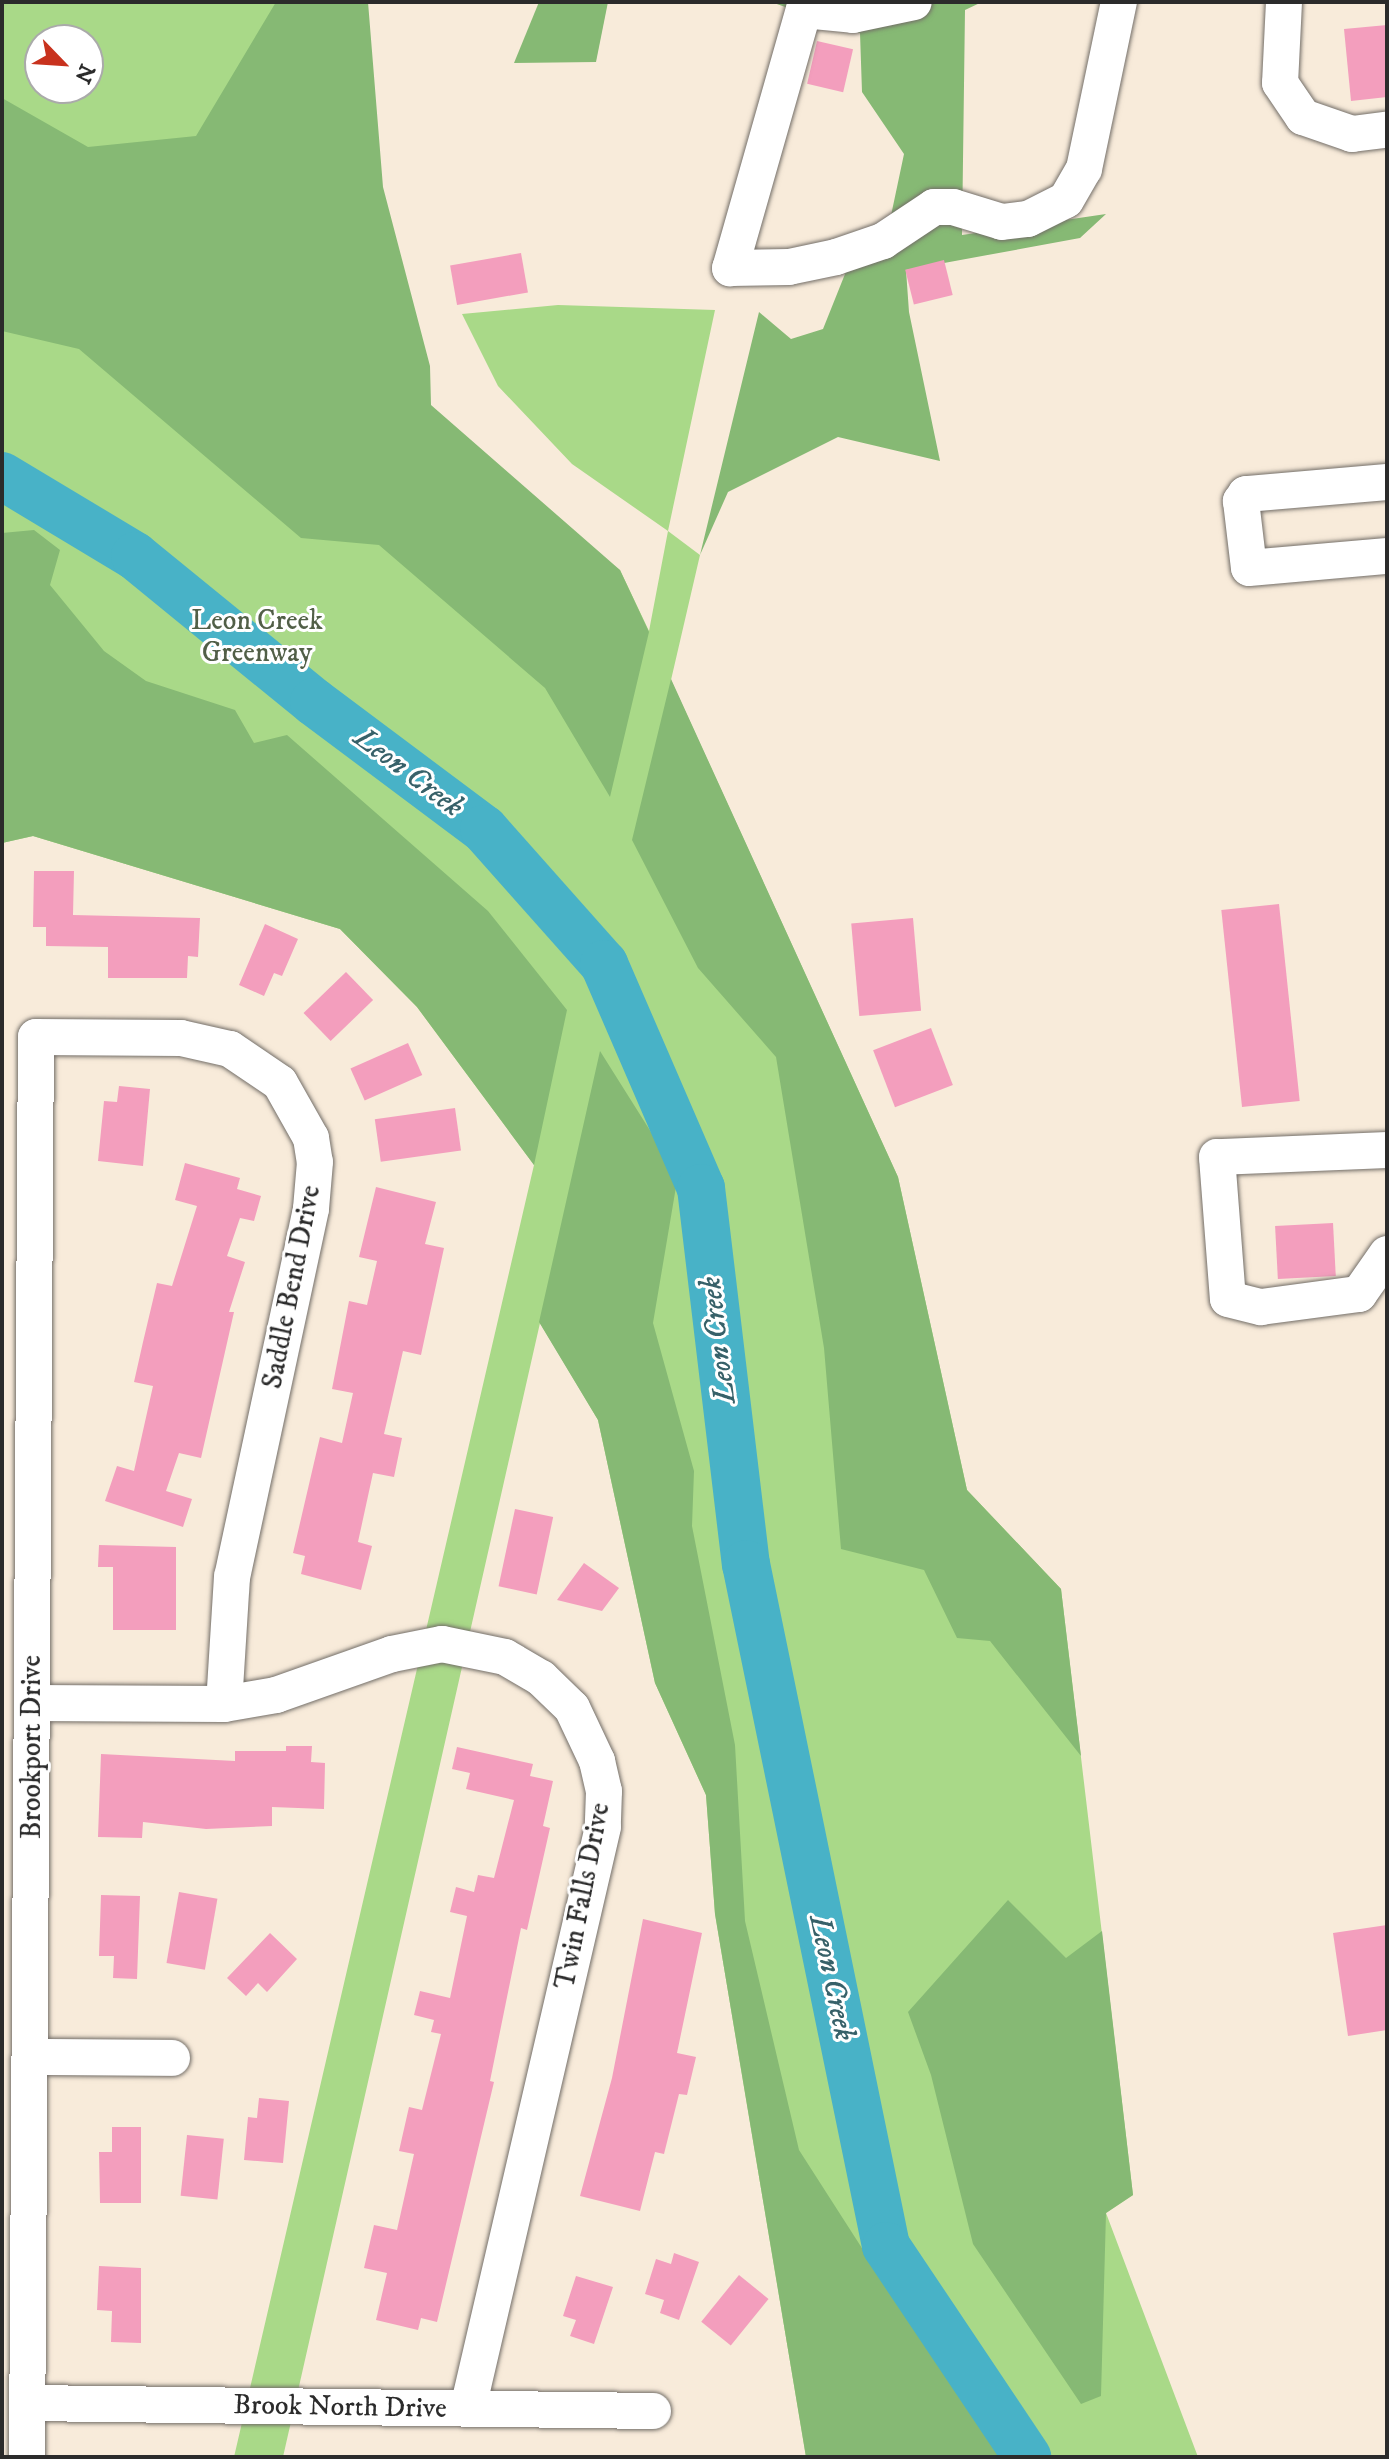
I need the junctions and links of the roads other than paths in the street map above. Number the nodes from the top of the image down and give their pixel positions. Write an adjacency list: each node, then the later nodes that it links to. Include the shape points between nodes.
1 (914, 2): 4 (street, via 853,15)
2 (1119, 2): 4 (street, via 1084,169 1066,200 1028,219 1002,222 953,207 934,207 883,241 836,257 789,267 730,268)
3 (1284, 2): 5 (street, via 1280,83 1303,117 1352,134)
4 (805, 6)
5 (1387, 130)
6 (1387, 482): 7 (street, via 1246,494 1241,501 1249,568)
7 (1387, 556)
8 (36, 1037): 11 (street, Brookport Drive); 13 (street, Saddle Bend Drive, via 210,1042 264,1068 280,1083 311,1138 311,1209 232,1577)
9 (1387, 1150): 10 (street, via 1217,1157 1228,1299 1261,1307 1359,1294)
10 (1387, 1254)
11 (18, 1348): 12 (street, Brookport Drive)
12 (32, 1703): 13 (street, Twin Falls Drive); 14 (street, Brookport Drive)
13 (224, 1704): 17 (street, Twin Falls Drive, via 276,1695 415,1648 464,1646 505,1657 541,1678 572,1708 597,1761 604,1791 603,1827)
14 (30, 2057): 15 (street); 16 (street, Brookport Drive)
15 (172, 2058)
16 (28, 2403): 17 (street, Brook North Drive); 19 (street, Brookport Drive)
17 (468, 2408): 18 (street, Brook North Drive)
18 (653, 2411)
19 (27, 2457)

